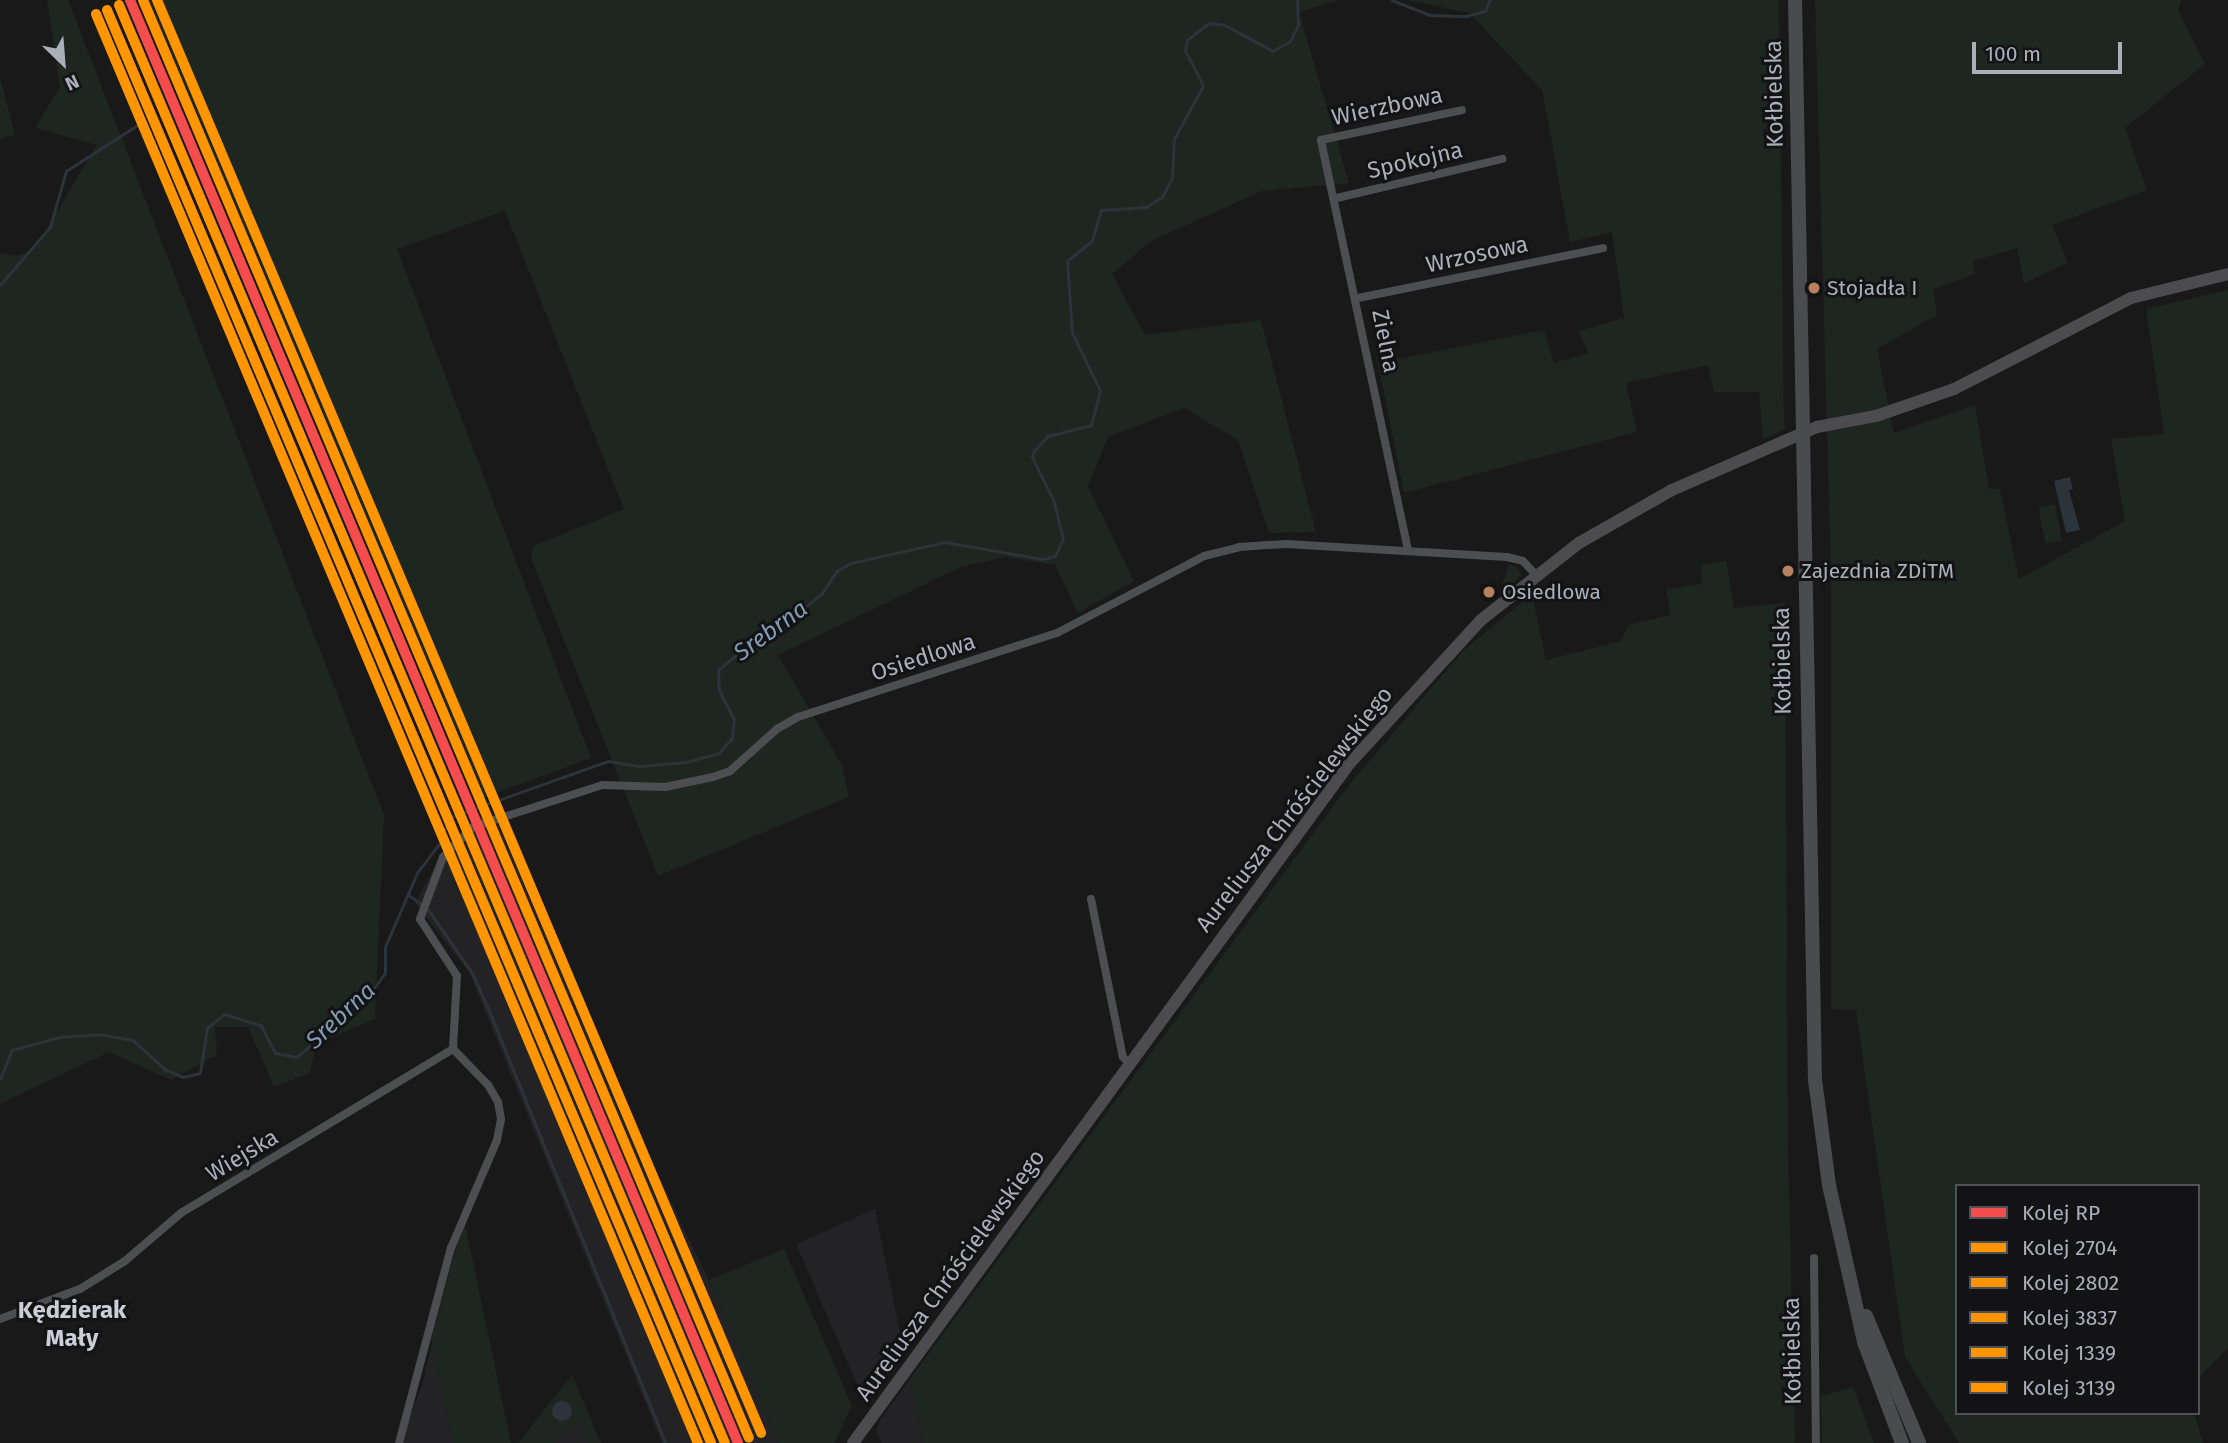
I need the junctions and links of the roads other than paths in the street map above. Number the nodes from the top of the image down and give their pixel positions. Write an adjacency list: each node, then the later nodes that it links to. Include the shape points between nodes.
1 (1795, 0): 9 (main road, Kołbielska)
2 (1462, 110): 3 (street, Wierzbowa)
3 (1321, 140): 5 (street, Zielna)
4 (1502, 159): 5 (street, Spokojna)
5 (1337, 198): 8 (street, Zielna)
6 (1603, 248): 8 (street, Wrzosowa)
7 (2228, 274): 9 (street, Aureliusza Chróścielewskiego, via 2131,298 1942,393 1876,416)
8 (1358, 298): 10 (street, Zielna)
9 (1802, 433): 11 (street, Aureliusza Chróścielewskiego, via 1632,509); 16 (main road, Kołbielska, via 1814,1056 1825,1160)
10 (1408, 550): 11 (street, Osiedlowa, via 1516,558); 13 (street, Osiedlowa, via 1286,544 1239,547 1204,556 1057,633 799,717 777,729 730,771 665,787 602,785 467,831 443,857 420,919 450,963 460,990)
11 (1536, 575): 14 (street, Aureliusza Chróścielewskiego, via 1434,666 1349,764)
12 (1091, 899): 14 (street, via 1123,1057)
13 (453, 1049): 17 (street, Wiejska, via 181,1213 125,1261 80,1289); 19 (street, via 488,1085 501,1119 497,1140 451,1248)
14 (1130, 1063): 18 (street, Aureliusza Chróścielewskiego)
15 (1814, 1258): 20 (street, Kołbielska)
16 (1850, 1275): 21 (main road, via 1864,1342); 22 (main road)
17 (0, 1319)
18 (856, 1442)
19 (399, 1443)
20 (1816, 1443)
21 (1902, 1443)
22 (1919, 1443)

